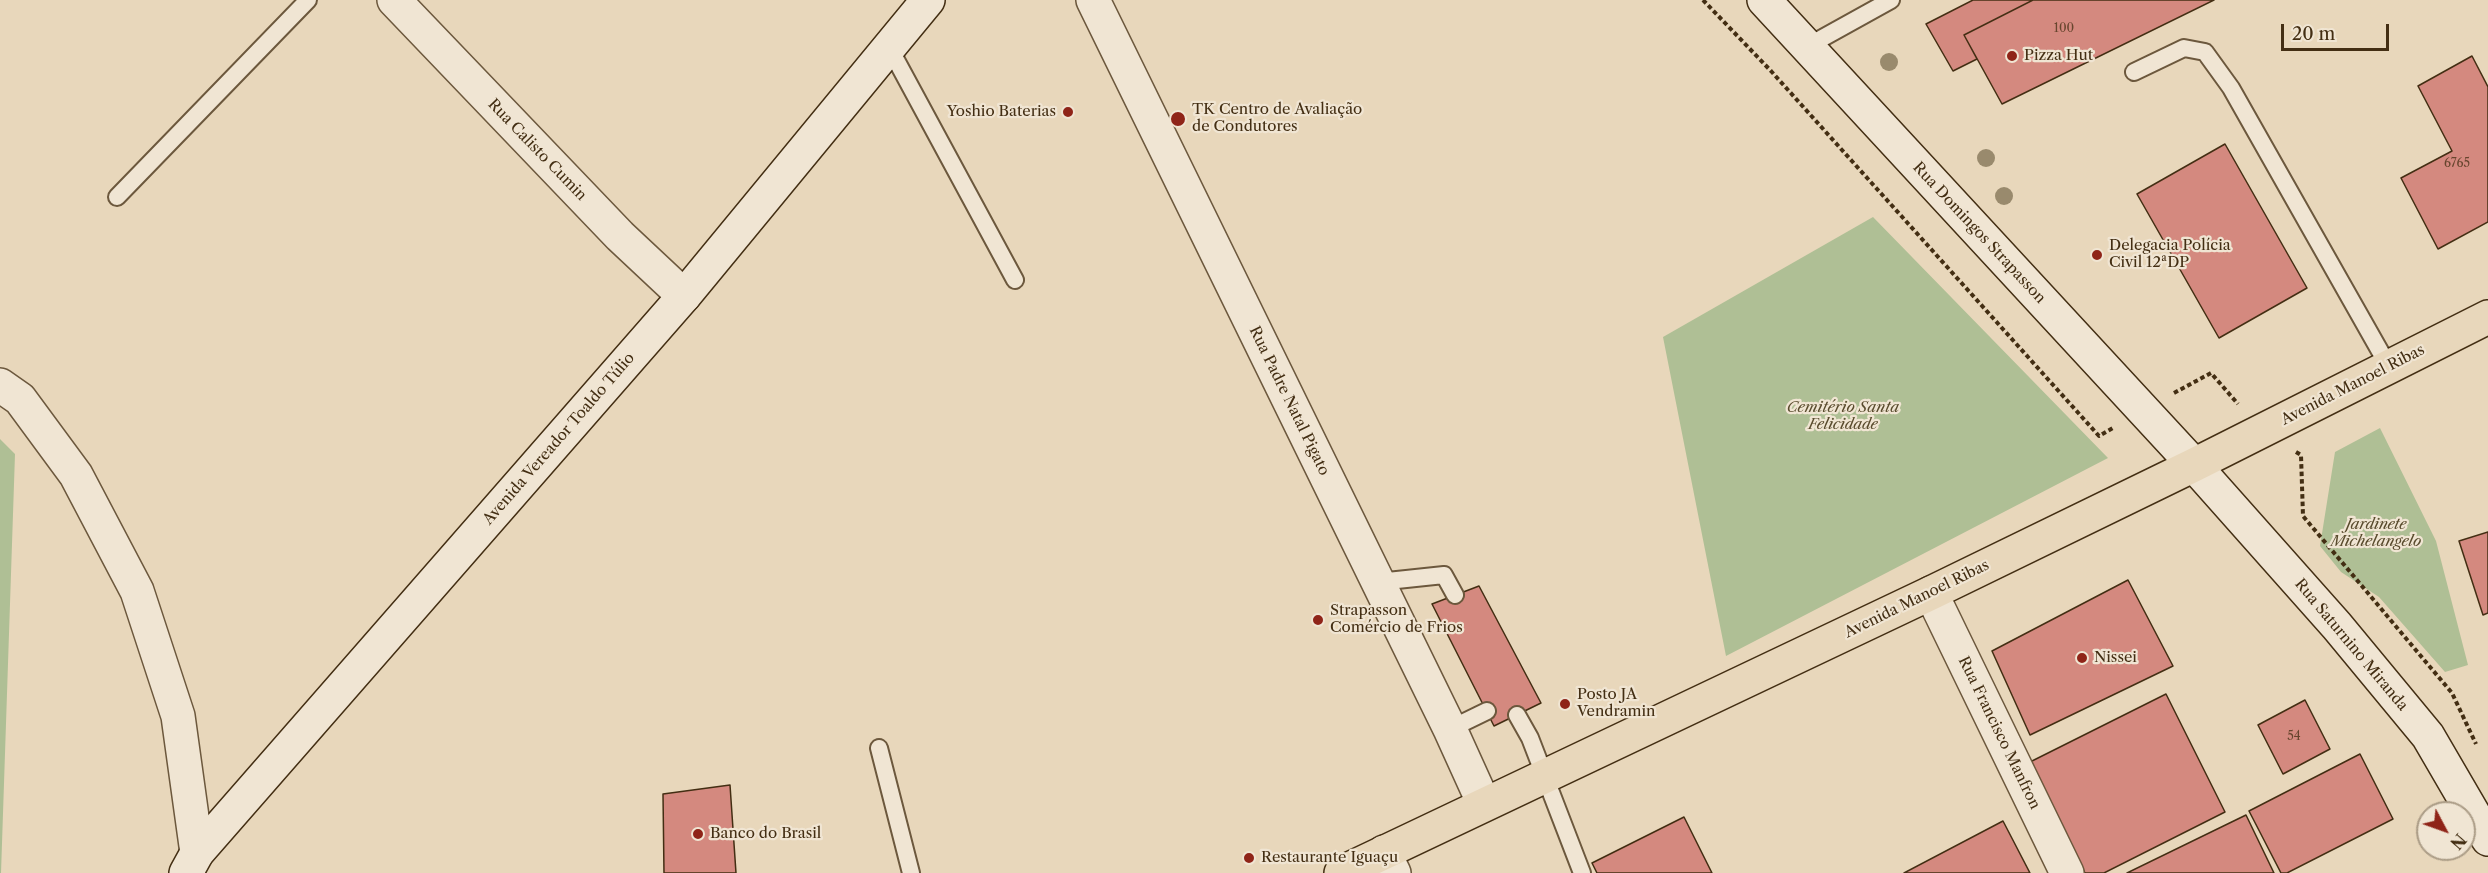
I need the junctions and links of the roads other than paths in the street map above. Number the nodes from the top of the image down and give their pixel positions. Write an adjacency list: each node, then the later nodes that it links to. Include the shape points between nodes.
1 (308, 0): 11 (lane)
2 (394, 0): 13 (main road, Rua Calisto Cumin, via 620,236)
3 (928, 0): 9 (main road, Avenida Vereador Toaldo Túlio)
4 (1093, 0): 18 (main road, Rua Padre Natal Pigato)
5 (1764, 0): 8 (main road, Rua Domingos Strapasson)
6 (1891, 0): 7 (lane)
7 (1865, 8): 8 (lane)
8 (1808, 46): 17 (main road, Rua Domingos Strapasson)
9 (889, 47): 12 (lane); 13 (main road, Avenida Vereador Toaldo Túlio)
10 (2134, 72): 15 (lane, via 2184,48 2205,52 2231,88)
11 (117, 197)
12 (1016, 280)
13 (684, 296): 29 (main road, Avenida Vereador Toaldo Túlio)
14 (2488, 317): 15 (main road, Avenida Manoel Ribas)
15 (2389, 367): 17 (main road, Avenida Manoel Ribas)
16 (0, 385): 29 (main road, via 20,399 76,475 137,591 178,716)
17 (2194, 465): 19 (main road, Avenida Manoel Ribas); 27 (main road, Rua Saturnino Miranda, via 2337,626 2428,736)
18 (1378, 582): 20 (lane, via 1444,575); 23 (main road, Rua Padre Natal Pigato)
19 (1931, 593): 25 (main road, Avenida Manoel Ribas); 33 (main road, Rua Francisco Manfron)
20 (1455, 595)
21 (1487, 711): 23 (lane)
22 (1517, 715): 25 (lane)
23 (1450, 729): 26 (main road, Rua Padre Natal Pigato)
24 (879, 748): 30 (lane)
25 (1544, 776): 26 (main road, Avenida Manoel Ribas); 32 (lane)
26 (1484, 804): 28 (main road, Avenida Manoel Ribas)
27 (2488, 839)
28 (1389, 862): 31 (main road, Avenida Manoel Ribas)
29 (192, 863)
30 (911, 873)
31 (1341, 873)
32 (1582, 873)
33 (2067, 873)

